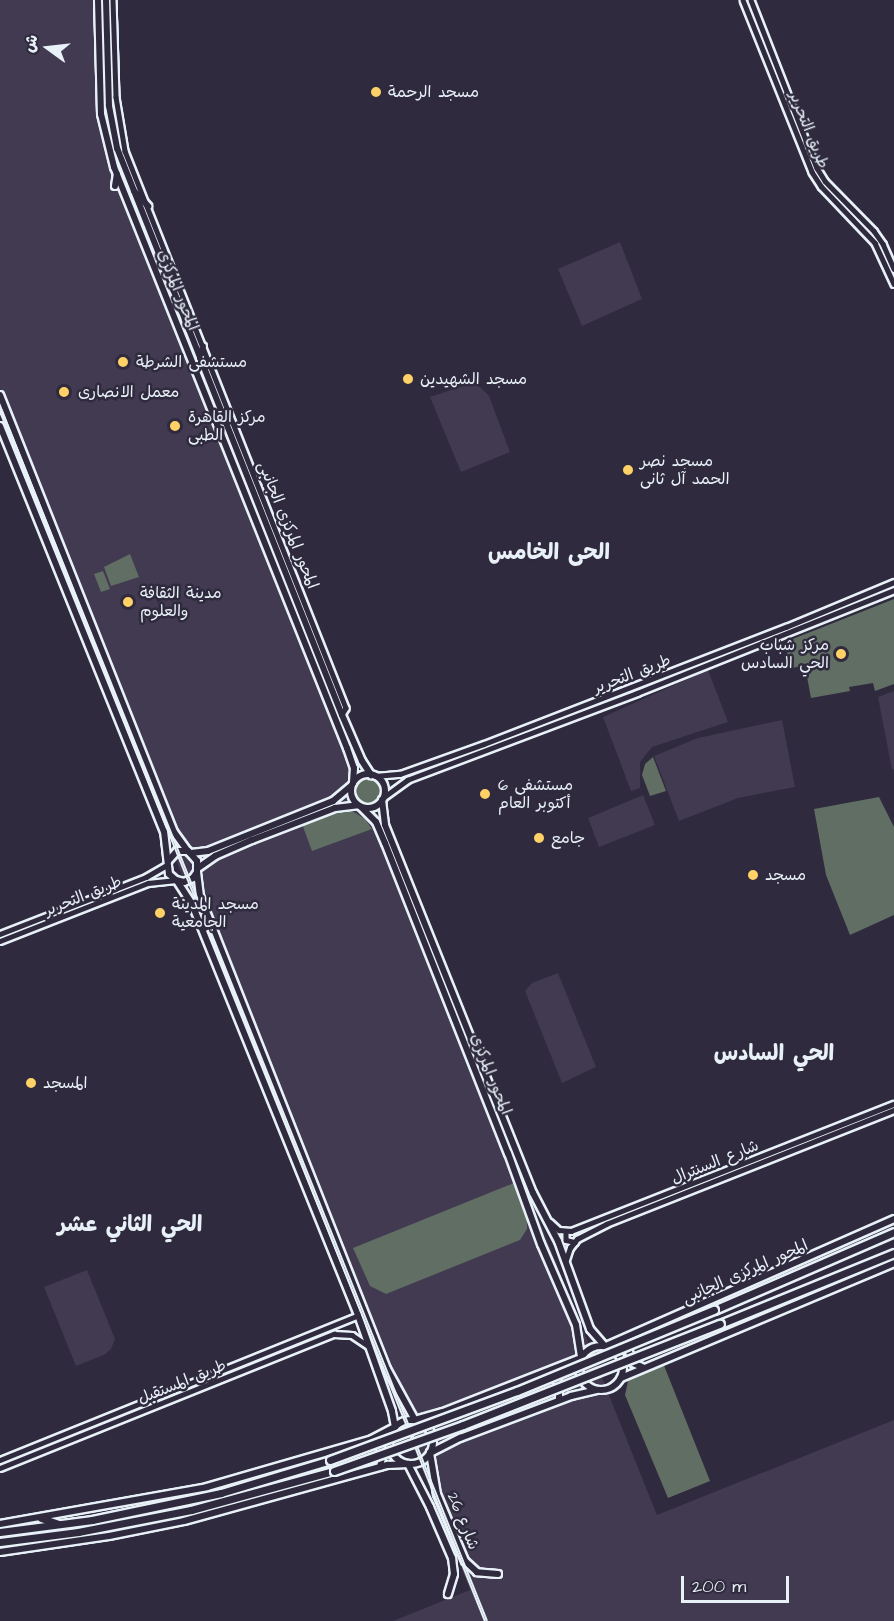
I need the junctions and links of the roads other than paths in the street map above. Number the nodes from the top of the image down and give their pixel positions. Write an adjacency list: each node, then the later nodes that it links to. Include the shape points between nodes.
1 (98, 0): 7 (main road, المحور المركزى)
2 (106, 0): 6 (main road, المحور المركزى)
3 (113, 0): 19 (street, المحور المركزى الجانبى, via 119,125 130,167)
4 (743, 0): 11 (street, طريق التحرير)
5 (751, 0): 10 (street, طريق التحرير)
6 (108, 44): 7 (main road, via 105,57); 8 (main road, المحور المركزى)
7 (99, 57): 9 (main road, المحور المركزى)
8 (108, 66): 9 (main road, via 101,67); 18 (main road, المحور المركزى, via 113,131)
9 (99, 78): 16 (main road, المحور المركزى, via 103,123)
10 (799, 124): 11 (street); 12 (street, طريق التحرير)
11 (793, 126): 13 (street, طريق التحرير)
12 (804, 136): 13 (street); 22 (street, طريق التحرير, via 822,177 874,231)
13 (798, 140): 15 (street, طريق التحرير)
14 (798, 153): 15 (street)
15 (804, 155): 20 (street, طريق التحرير, via 821,186)
16 (117, 174): 17 (main road); 27 (main road, المحور المركزى, via 189,363)
17 (115, 186)
18 (131, 187): 19 (main road); 25 (main road, المحور المركزى)
19 (148, 206): 24 (street, المحور المركزى الجانبى)
20 (867, 233): 21 (street); 23 (street, طريق التحرير, via 880,251)
21 (867, 239)
22 (894, 269)
23 (894, 284)
24 (203, 346): 25 (main road); 41 (street, المحور المركزى الجانبى)
25 (200, 358): 32 (main road, المحور المركزى)
26 (194, 383): 27 (main road)
27 (204, 392): 33 (main road, المحور المركزى, via 232,470)
28 (2, 393): 30 (main road)
29 (0, 426): 31 (main road)
30 (13, 428): 31 (main road); 64 (main road, via 172,827)
31 (3, 433): 65 (main road, via 164,831)
32 (244, 469): 33 (main road, via 244,477); 34 (main road, المحور المركزى)
33 (239, 478): 35 (main road, المحور المركزى)
34 (253, 491): 35 (main road, via 247,492); 36 (main road, المحور المركزى)
35 (247, 500): 37 (main road, المحور المركزى)
36 (281, 561): 37 (main road); 41 (main road, المحور المركزى)
37 (270, 566): 46 (main road, المحور المركزى)
38 (894, 582): 40 (street, طريق التحرير)
39 (894, 590): 43 (street, طريق التحرير)
40 (847, 601): 42 (street, طريق التحرير); 43 (street)
41 (302, 606): 53 (main road, المحور المركزى)
42 (833, 607): 44 (street); 47 (street, طريق التحرير)
43 (850, 609): 44 (street, طريق التحرير)
44 (838, 614): 49 (street, طريق التحرير)
45 (304, 658): 46 (main road)
46 (313, 664): 54 (main road, المحور المركزى)
47 (648, 681): 48 (street, طريق التحرير); 49 (street)
48 (636, 686): 50 (street); 58 (street, طريق التحرير)
49 (651, 688): 50 (street, طريق التحرير)
50 (637, 693): 51 (street, طريق التحرير)
51 (595, 710): 52 (street); 55 (street, طريق التحرير)
52 (590, 717)
53 (346, 725): 54 (main road); 57 (main road, المحور المركزى, via 363,764)
54 (339, 728): 59 (main road, المحور المركزى, via 353,764)
55 (508, 743): 56 (street); 60 (street, طريق التحرير)
56 (503, 749)
57 (373, 775): 58 (street, طريق التحرير); 59 (main road, via 361,776); 61 (main road, via 382,783)
58 (398, 775): 60 (street, via 395,780)
59 (352, 784): 62 (main road, via 351,794); 63 (main road, via 333,801)
60 (400, 784): 61 (street, طريق التحرير)
61 (383, 798): 62 (main road, via 373,808); 70 (main road, المحور المركزى, via 385,825)
62 (359, 806): 63 (main road, via 335,808); 71 (main road, المحور المركزى, via 378,827 412,921)
63 (251, 837): 64 (main road, via 205,852); 66 (main road)
64 (190, 852): 65 (main road, via 174,853); 66 (main road, via 196,858)
65 (167, 863): 67 (main road, via 169,874); 68 (street, طريق التحرير, via 146,877)
66 (198, 870): 67 (main road, via 191,880); 95 (main road, via 200,896 306,1151)
67 (176, 881): 69 (street, طريق التحرير, via 148,883); 84 (main road, via 190,905)
68 (0, 934)
69 (0, 941)
70 (464, 1018): 71 (main road); 72 (main road, المحور المركزى)
71 (456, 1021): 73 (main road, المحور المركزى)
72 (470, 1033): 73 (main road); 76 (main road, المحور المركزى)
73 (462, 1036): 86 (main road, المحور المركزى)
74 (894, 1104): 78 (street, شارع السنترال)
75 (894, 1110): 80 (street, شارع السنترال, via 606,1224)
76 (547, 1219): 78 (street); 82 (main road, المحور المركزى)
77 (894, 1220): 87 (main road, المحور المركزى الجانبى)
78 (566, 1232): 80 (street, via 566,1240)
79 (894, 1232): 109 (highway, bridge, via 517,1391 330,1460 221,1494)
80 (575, 1242): 82 (street)
81 (894, 1253): 112 (highway, bridge, via 463,1425 334,1471 191,1510 78,1532)
82 (565, 1263): 85 (main road, المحور المركزى)
83 (894, 1263): 91 (main road)
84 (358, 1315): 89 (main road); 102 (street, طريق المستقبل)
85 (587, 1320): 86 (main road); 88 (main road, المحور المركزى, via 595,1337)
86 (576, 1325): 90 (main road, المحور المركزى)
87 (628, 1337): 88 (main road, المحور المركزى الجانبى); 91 (main road, via 626,1346 633,1364)
88 (605, 1346): 90 (main road, via 590,1349); 93 (main road, via 621,1359)
89 (371, 1349): 97 (main road); 105 (street, طريق المستقبل, via 352,1335 333,1334)
90 (581, 1358): 92 (main road); 94 (main road, via 582,1380)
91 (644, 1367): 93 (main road)
92 (549, 1372): 96 (main road, via 559,1384); 98 (main road)
93 (621, 1378): 94 (main road, via 611,1389)
94 (596, 1390): 96 (main road)
95 (401, 1400): 97 (main road); 98 (main road)
96 (559, 1400): 101 (main road)
97 (389, 1403): 99 (main road)
98 (415, 1420): 99 (main road); 101 (main road, via 432,1433)
99 (395, 1427): 100 (main road); 103 (main road, via 390,1437 391,1451)
100 (372, 1439): 104 (main road, via 383,1452); 106 (main road, via 207,1488)
101 (430, 1453): 103 (main road, via 421,1462); 107 (main road, شارع 26, via 435,1487)
102 (0, 1460)
103 (408, 1464): 104 (main road); 110 (main road, شارع 26)
104 (380, 1467): 113 (main road, via 184,1521)
105 (0, 1468)
106 (41, 1518): 108 (main road); 109 (highway)
107 (449, 1523): 110 (main road, via 445,1528); 114 (main road, شارع 26, via 469,1566 482,1574)
108 (0, 1524)
109 (60, 1525): 111 (highway)
110 (439, 1525): 115 (main road, شارع 26, via 454,1565)
111 (0, 1532)
112 (0, 1542)
113 (0, 1552)
114 (498, 1574)
115 (448, 1594)

